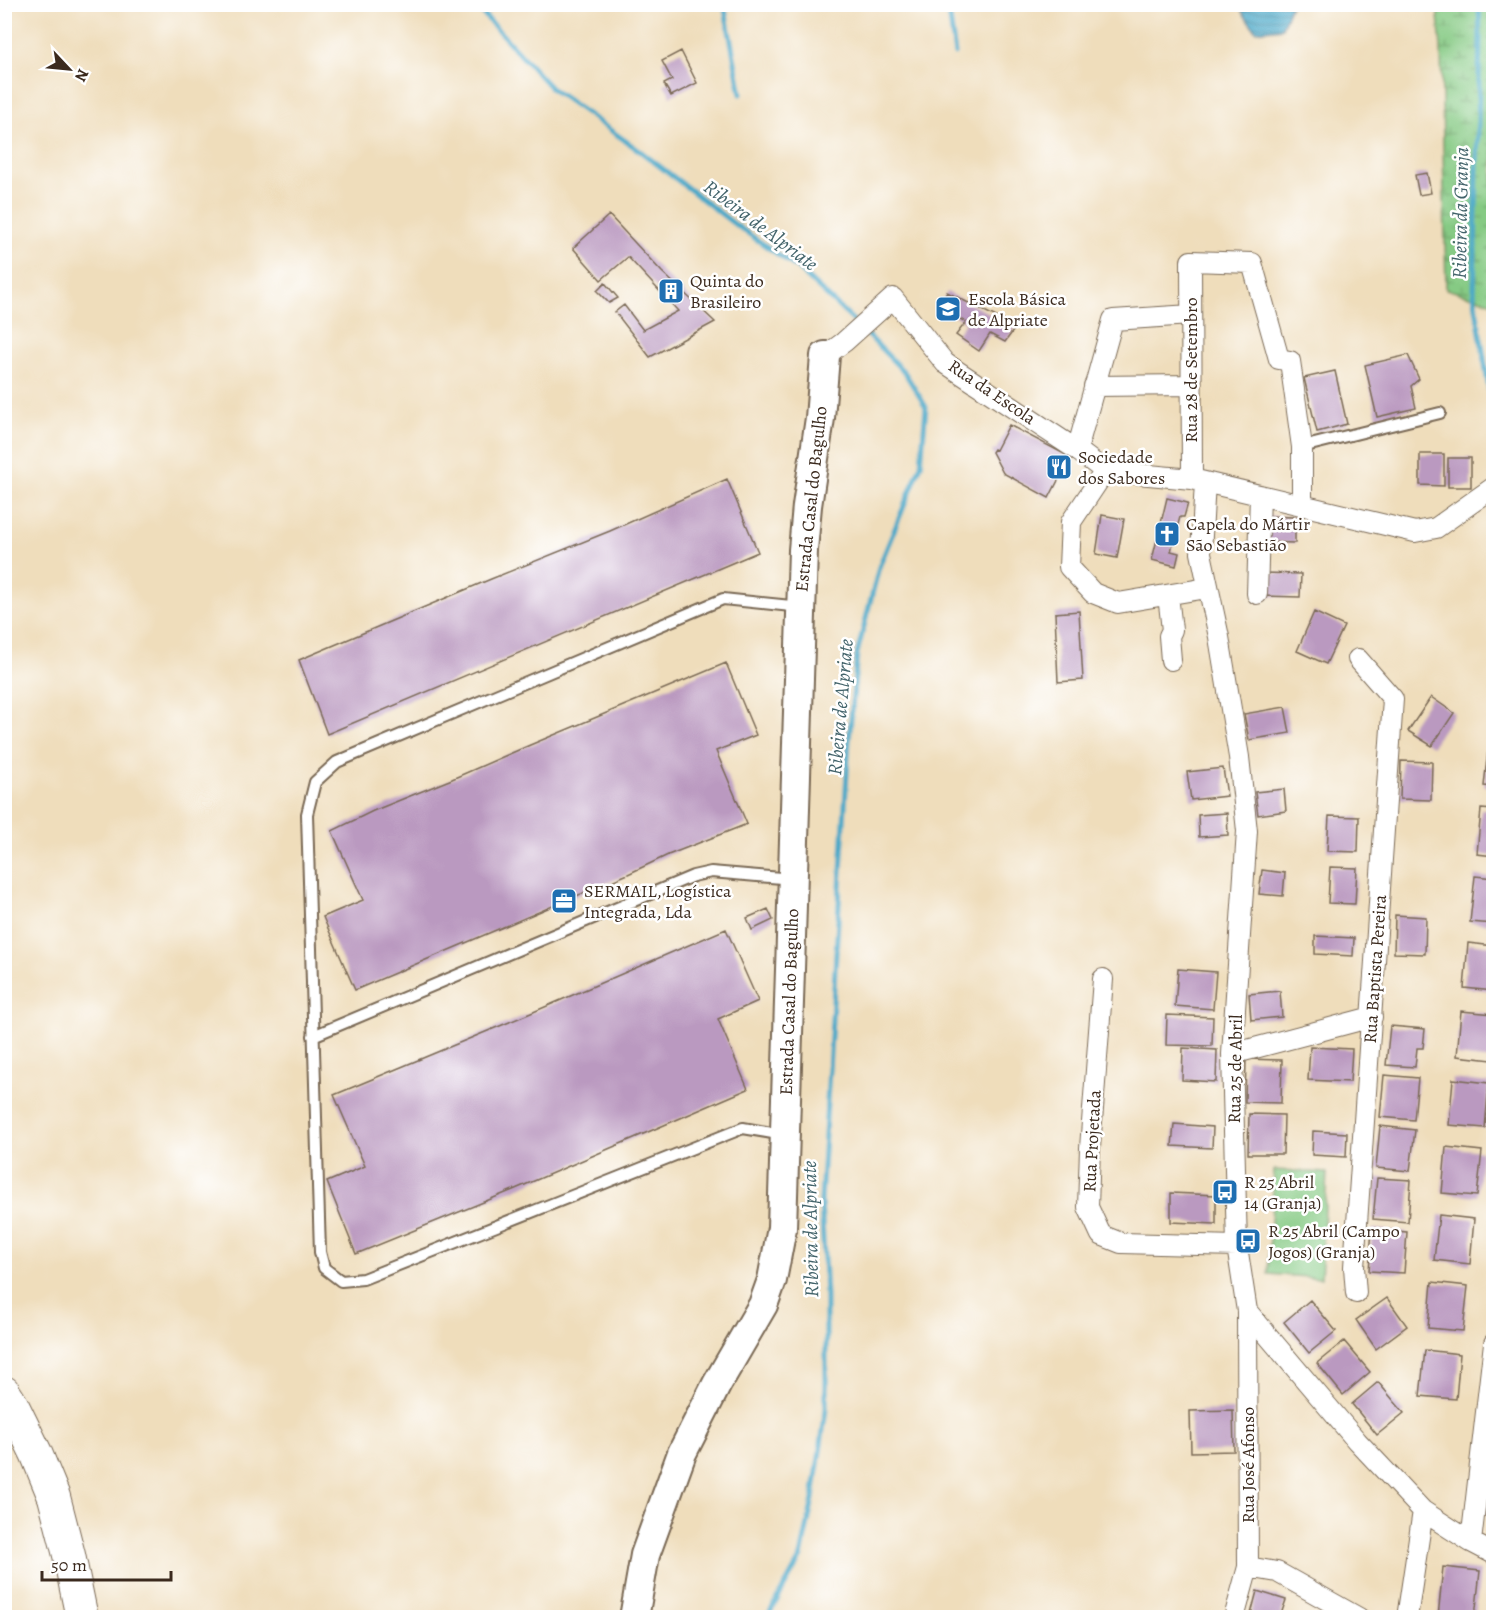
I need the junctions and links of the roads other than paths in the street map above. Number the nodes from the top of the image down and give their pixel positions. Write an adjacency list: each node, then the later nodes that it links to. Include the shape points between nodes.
1 (1191, 315): 3 (street, Rua 28 de Setembro); 4 (street, via 1113,320); 6 (street, Rua 28 de Setembro, via 1191,261 1252,263 1279,359 1290,361)
2 (834, 349): 7 (street, Rua da Escola, via 893,298 945,363); 16 (street, Estrada Casal do Bagulho, via 807,506)
3 (1191, 385): 4 (street); 9 (street, Rua 28 de Setembro)
4 (1094, 386): 7 (street)
5 (1440, 413): 6 (lane)
6 (1302, 447): 12 (street)
7 (1077, 450): 8 (street, Rua da Escola)
8 (1105, 471): 9 (street); 15 (street, via 1071,522 1069,567 1093,593 1118,603)
9 (1199, 481): 11 (street); 13 (street, Rua 25 de Abril, via 1201,553)
10 (1494, 487): 12 (street, via 1436,528 1415,532)
11 (1260, 495): 12 (street); 14 (street)
12 (1302, 506)
13 (1207, 588): 15 (street); 23 (street, Rua 25 de Abril, via 1219,637 1248,831)
14 (1257, 594)
15 (1168, 596): 18 (street)
16 (801, 607): 19 (street, Estrada Casal do Bagulho); 22 (lane, via 723,599 337,762 315,782 307,814)
17 (1358, 659): 21 (street, Rua Baptista Pereira, via 1393,699)
18 (1171, 660)
19 (794, 879): 22 (lane, via 711,872 693,876); 24 (street, Estrada Casal do Bagulho)
20 (1103, 979): 25 (street, Rua Projetada, via 1088,1207 1101,1235 1121,1243)
21 (1372, 1017): 23 (street); 26 (street, Rua Baptista Pereira, via 1354,1268)
22 (313, 1036): 24 (lane, via 320,1252 324,1268 341,1281 363,1280 743,1128)
23 (1232, 1054): 25 (street, Rua 25 de Abril)
24 (785, 1136): 37 (street, Estrada Casal do Bagulho, via 782,1228 772,1280 764,1305 682,1453 645,1555)
25 (1237, 1246): 27 (street, Rua 25 de Abril)
26 (1356, 1293)
27 (1247, 1311): 31 (street, via 1357,1441); 34 (street, Rua José Afonso)
28 (1494, 1343): 32 (street)
29 (4, 1392): 36 (main road, via 54,1497)
30 (4, 1419): 35 (main road, via 38,1499)
31 (1423, 1511): 32 (street); 40 (street)
32 (1471, 1542): 33 (street)
33 (1494, 1554)
34 (1248, 1568): 38 (street, Rua José Afonso); 39 (street, via 1277,1572)
35 (68, 1617)
36 (82, 1617)
37 (634, 1617)
38 (1234, 1617)
39 (1359, 1617)
40 (1407, 1617)

